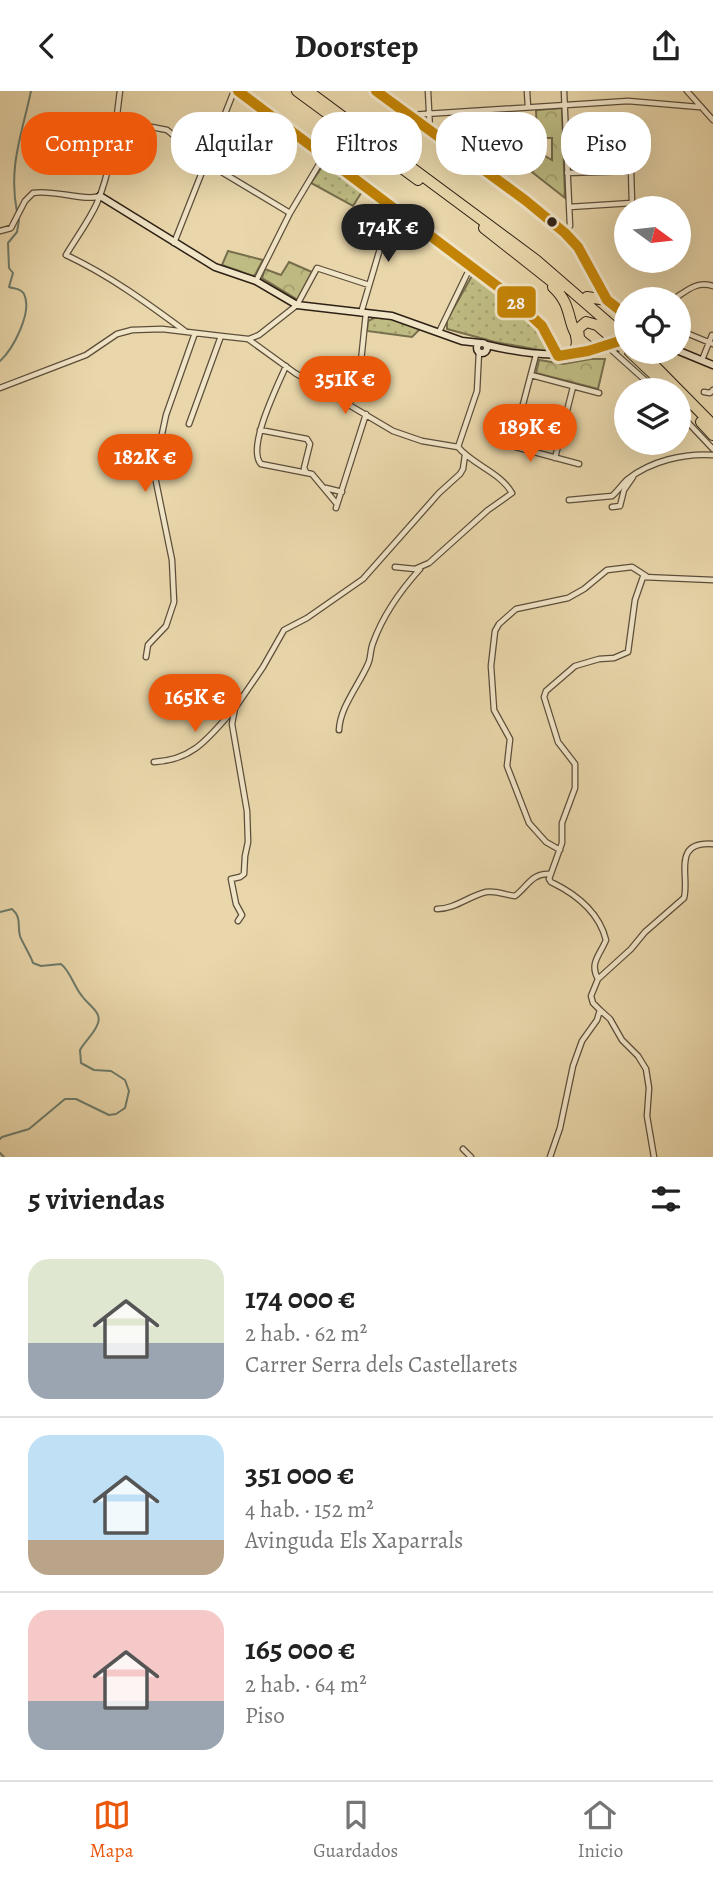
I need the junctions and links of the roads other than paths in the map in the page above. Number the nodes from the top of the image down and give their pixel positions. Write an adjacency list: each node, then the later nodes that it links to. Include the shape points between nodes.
1 (120, 91): 13 (street)
2 (236, 91): 14 (street); 22 (street)
3 (297, 91): 38 (highway)
4 (308, 91): 39 (highway)
5 (376, 91): 15 (street)
6 (428, 91): 17 (street)
7 (527, 91): 11 (street)
8 (564, 91): 10 (street)
9 (687, 91): 12 (street)
10 (565, 104): 11 (street); 12 (street, via 628,101); 16 (street)
11 (528, 107): 17 (street)
12 (699, 107): 19 (street)
13 (118, 112)
14 (227, 112)
15 (405, 112)
16 (565, 112)
17 (429, 113): 18 (street); 21 (street)
18 (422, 114)
19 (713, 120)
20 (422, 125): 21 (street)
21 (429, 130): 35 (street)
22 (311, 146)
23 (106, 175): 30 (street)
24 (201, 175): 36 (street)
25 (229, 175): 33 (street)
26 (312, 175): 33 (street)
27 (351, 175): 31 (street)
28 (567, 175): 32 (street)
29 (631, 175): 32 (street, via 632,203)
30 (100, 196): 34 (street, via 33,193 11,228); 36 (street); 51 (street, via 66,255 125,287)
31 (395, 207): 37 (street); 41 (street)
32 (569, 207): 35 (street, via 570,226)
33 (290, 213): 40 (street)
34 (0, 231)
35 (565, 233): 42 (street, via 578,247)
36 (174, 243): 40 (street, via 215,267)
37 (474, 266): 52 (street); 64 (street, via 537,320)
38 (541, 274): 55 (highway); 61 (highway, via 566,301)
39 (556, 276): 45 (highway); 53 (highway)
40 (256, 281): 47 (street)
41 (369, 285): 47 (street, via 317,268); 49 (street)
42 (597, 285): 45 (highway); 46 (street)
43 (713, 286): 44 (street, via 702,283)
44 (691, 288)
45 (589, 297): 46 (highway); 50 (highway)
46 (607, 300): 48 (street)
47 (297, 305): 49 (street); 60 (street)
48 (614, 306)
49 (364, 313): 52 (street, via 392,316); 83 (street, via 358,390)
50 (614, 329)
51 (185, 331): 54 (street); 78 (street, via 145,329 117,334 86,355)
52 (439, 332): 65 (street)
53 (614, 332)
54 (195, 333): 58 (street); 108 (street, via 166,415 154,473 172,560 174,602 166,626 148,645)
55 (614, 334)
56 (691, 335): 63 (street)
57 (712, 335): 63 (street)
58 (221, 336): 60 (street); 86 (street)
59 (614, 336): 61 (highway, via 586,322 578,329)
60 (248, 339): 75 (street)
61 (585, 343): 62 (street); 66 (street); 66 (highway, via 577,342)
62 (614, 343)
63 (711, 343): 71 (street)
64 (554, 344): 66 (street); 68 (street); 69 (street)
65 (482, 349): 67 (street); 91 (street, via 474,404)
66 (572, 354): 69 (street)
67 (536, 355): 68 (street); 76 (street)
68 (547, 356): 69 (street)
69 (558, 356)
70 (691, 356): 71 (street)
71 (702, 360): 74 (street)
72 (646, 364): 77 (highway)
73 (648, 364): 87 (highway)
74 (713, 365)
75 (286, 366): 83 (street); 89 (street)
76 (531, 375): 79 (street); 95 (street, via 512,446)
77 (659, 378)
78 (0, 387)
79 (573, 387): 82 (street); 95 (street)
80 (713, 390): 81 (street)
81 (704, 392)
82 (598, 393)
83 (349, 403): 85 (street)
84 (691, 412): 90 (highway)
85 (366, 414): 91 (street, via 409,437); 100 (street)
86 (189, 424)
87 (713, 425)
88 (691, 426): 92 (street)
89 (260, 430): 97 (street, via 307,439); 97 (street, via 256,454 261,464)
90 (713, 435)
91 (458, 447): 93 (street)
92 (713, 449)
93 (465, 455): 105 (street, via 512,493); 109 (street, via 460,474 363,579 284,630)
94 (713, 455): 98 (street, via 683,455)
95 (555, 458): 96 (street)
96 (579, 464)
97 (305, 470): 99 (street)
98 (634, 476): 102 (street, via 612,496); 103 (street, via 620,506)
99 (325, 488): 100 (street); 101 (street)
100 (340, 491): 101 (street); 101 (street, via 336,506)
101 (333, 498)
102 (569, 500)
103 (612, 507)
104 (395, 567): 105 (street)
105 (421, 568): 110 (street, via 386,615)
106 (646, 576): 107 (street); 113 (street, via 635,600 628,652 575,666 544,697 558,742 575,764 575,788 562,823); 113 (street, via 632,567 607,570 568,598 512,611 495,631 491,666 494,710 510,739 507,765 528,824)
107 (713, 580)
108 (146, 657)
109 (235, 708): 111 (street, via 206,742 178,757); 116 (street, via 232,724 244,783 248,842 244,874 231,879 243,915)
110 (339, 730)
111 (154, 762)
112 (713, 844): 117 (street, via 700,844 687,853 684,898)
113 (560, 850): 114 (street)
114 (549, 874): 115 (street, via 537,875 515,896 486,892); 117 (street, via 551,882 577,898 602,926 606,940 593,964)
115 (437, 909)
116 (239, 921)
117 (598, 979): 118 (street, via 592,996)
118 (600, 1010): 121 (street, via 573,1066); 122 (street, via 646,1069)
119 (463, 1149): 120 (street)
120 (471, 1157)
121 (550, 1157)
122 (654, 1157)

